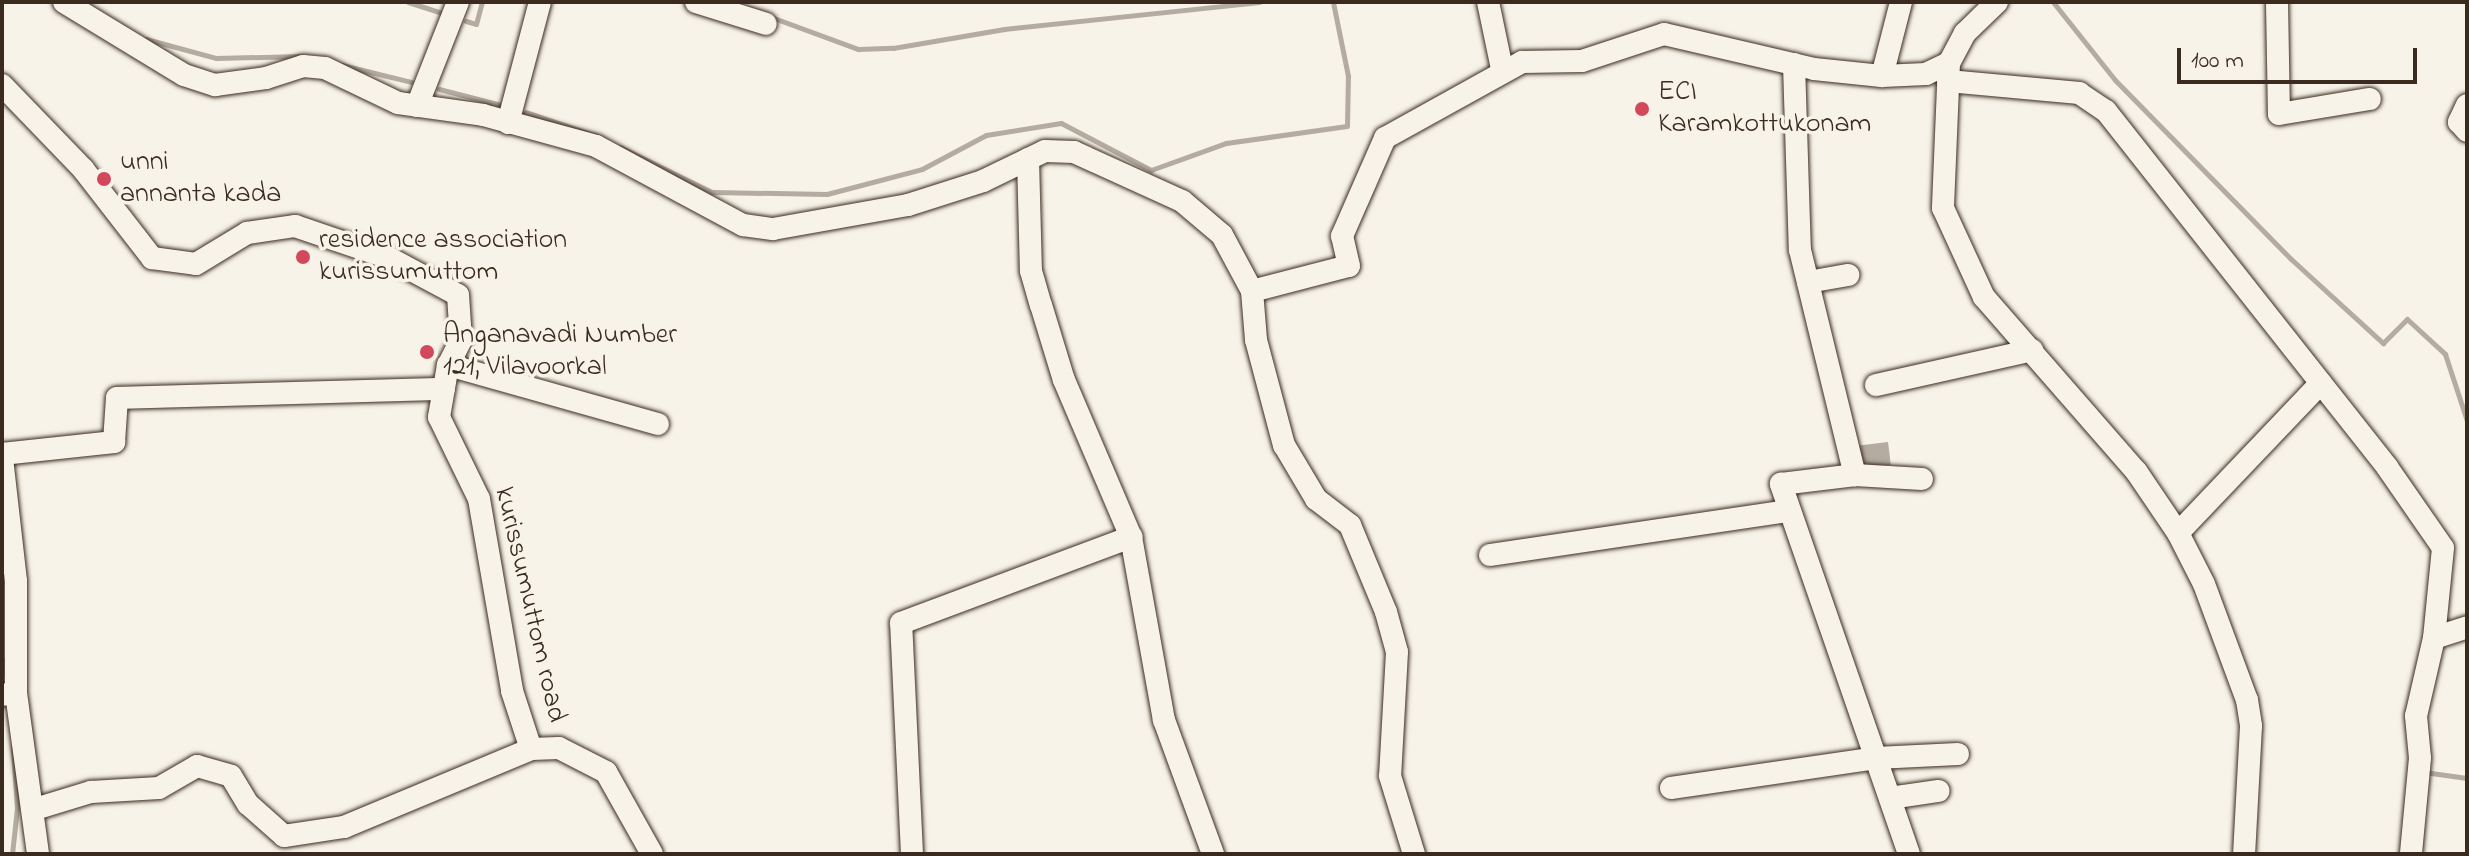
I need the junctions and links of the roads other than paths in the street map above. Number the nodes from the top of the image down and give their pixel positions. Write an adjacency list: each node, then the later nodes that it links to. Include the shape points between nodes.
1 (64, 2): 17 (street, via 159,64 205,82 266,78 303,66 325,68 398,103)
2 (458, 2): 17 (street)
3 (540, 2): 18 (street)
4 (696, 2): 9 (street)
5 (1488, 2): 11 (street)
6 (1901, 2): 13 (street)
7 (1997, 2): 12 (street, via 1965,33)
8 (2277, 2): 15 (street, via 2279,114)
9 (766, 24)
10 (1794, 64): 11 (street, via 1664,34 1582,61 1522,62); 13 (street); 22 (street, via 1800,250)
11 (1502, 69): 23 (street, via 1385,138 1342,236 1349,266)
12 (1949, 72): 13 (street); 24 (street, via 1943,208 1984,297); 26 (street, via 2079,93 2106,111)
13 (1882, 76)
14 (2, 85): 25 (street, kurissumuttom road, via 83,169 152,258 196,264 247,233 295,226 436,279 458,295 461,340)
15 (2370, 99)
16 (2467, 105): 19 (street, via 2459,122)
17 (417, 106): 18 (street)
18 (508, 123): 20 (street, via 596,146 628,159 712,212 743,225 773,229 908,205 983,181)
19 (2467, 131)
20 (1028, 159): 23 (street, via 1045,151 1074,152 1182,201 1222,235); 35 (street, via 1031,271 1064,380)
21 (1848, 275): 22 (street)
22 (1808, 282): 31 (street)
23 (1252, 291): 51 (street, via 1256,340 1284,445 1316,499 1350,525 1397,652 1390,776)
24 (2032, 350): 27 (street); 34 (street, via 2117,446)
25 (448, 365): 28 (street, kurissumuttom road); 29 (street)
26 (2321, 383): 34 (street); 38 (street, via 2443,548)
27 (1876, 385)
28 (444, 389): 30 (street, via 117,398 114,442); 40 (street, kurissumuttom road, via 439,417 479,499 512,691)
29 (658, 424)
30 (2, 456): 39 (street, via 16,581)
31 (1855, 475): 32 (street); 33 (street, via 1781,484)
32 (1922, 479)
33 (1788, 511): 36 (street); 42 (street)
34 (2178, 533): 53 (street, via 2204,584 2247,700 2251,753)
35 (1131, 537): 49 (street, via 901,623); 50 (street, via 1164,720)
36 (1490, 555)
37 (2467, 627): 38 (street)
38 (2434, 638): 54 (street, via 2416,716 2420,758)
39 (9, 694): 46 (street)
40 (531, 749): 46 (street, via 344,827 284,836 248,804 231,776 197,766 159,788 91,792); 48 (street, kurissumuttom road, via 559,748 606,772)
41 (1958, 754): 42 (street)
42 (1876, 758): 43 (street); 45 (street)
43 (1671, 788)
44 (1938, 791): 45 (street)
45 (1890, 798): 52 (street)
46 (35, 809): 47 (street)
47 (38, 854)
48 (652, 854)
49 (912, 854)
50 (1213, 854)
51 (1414, 854)
52 (1909, 854)
53 (2244, 854)
54 (2411, 854)

